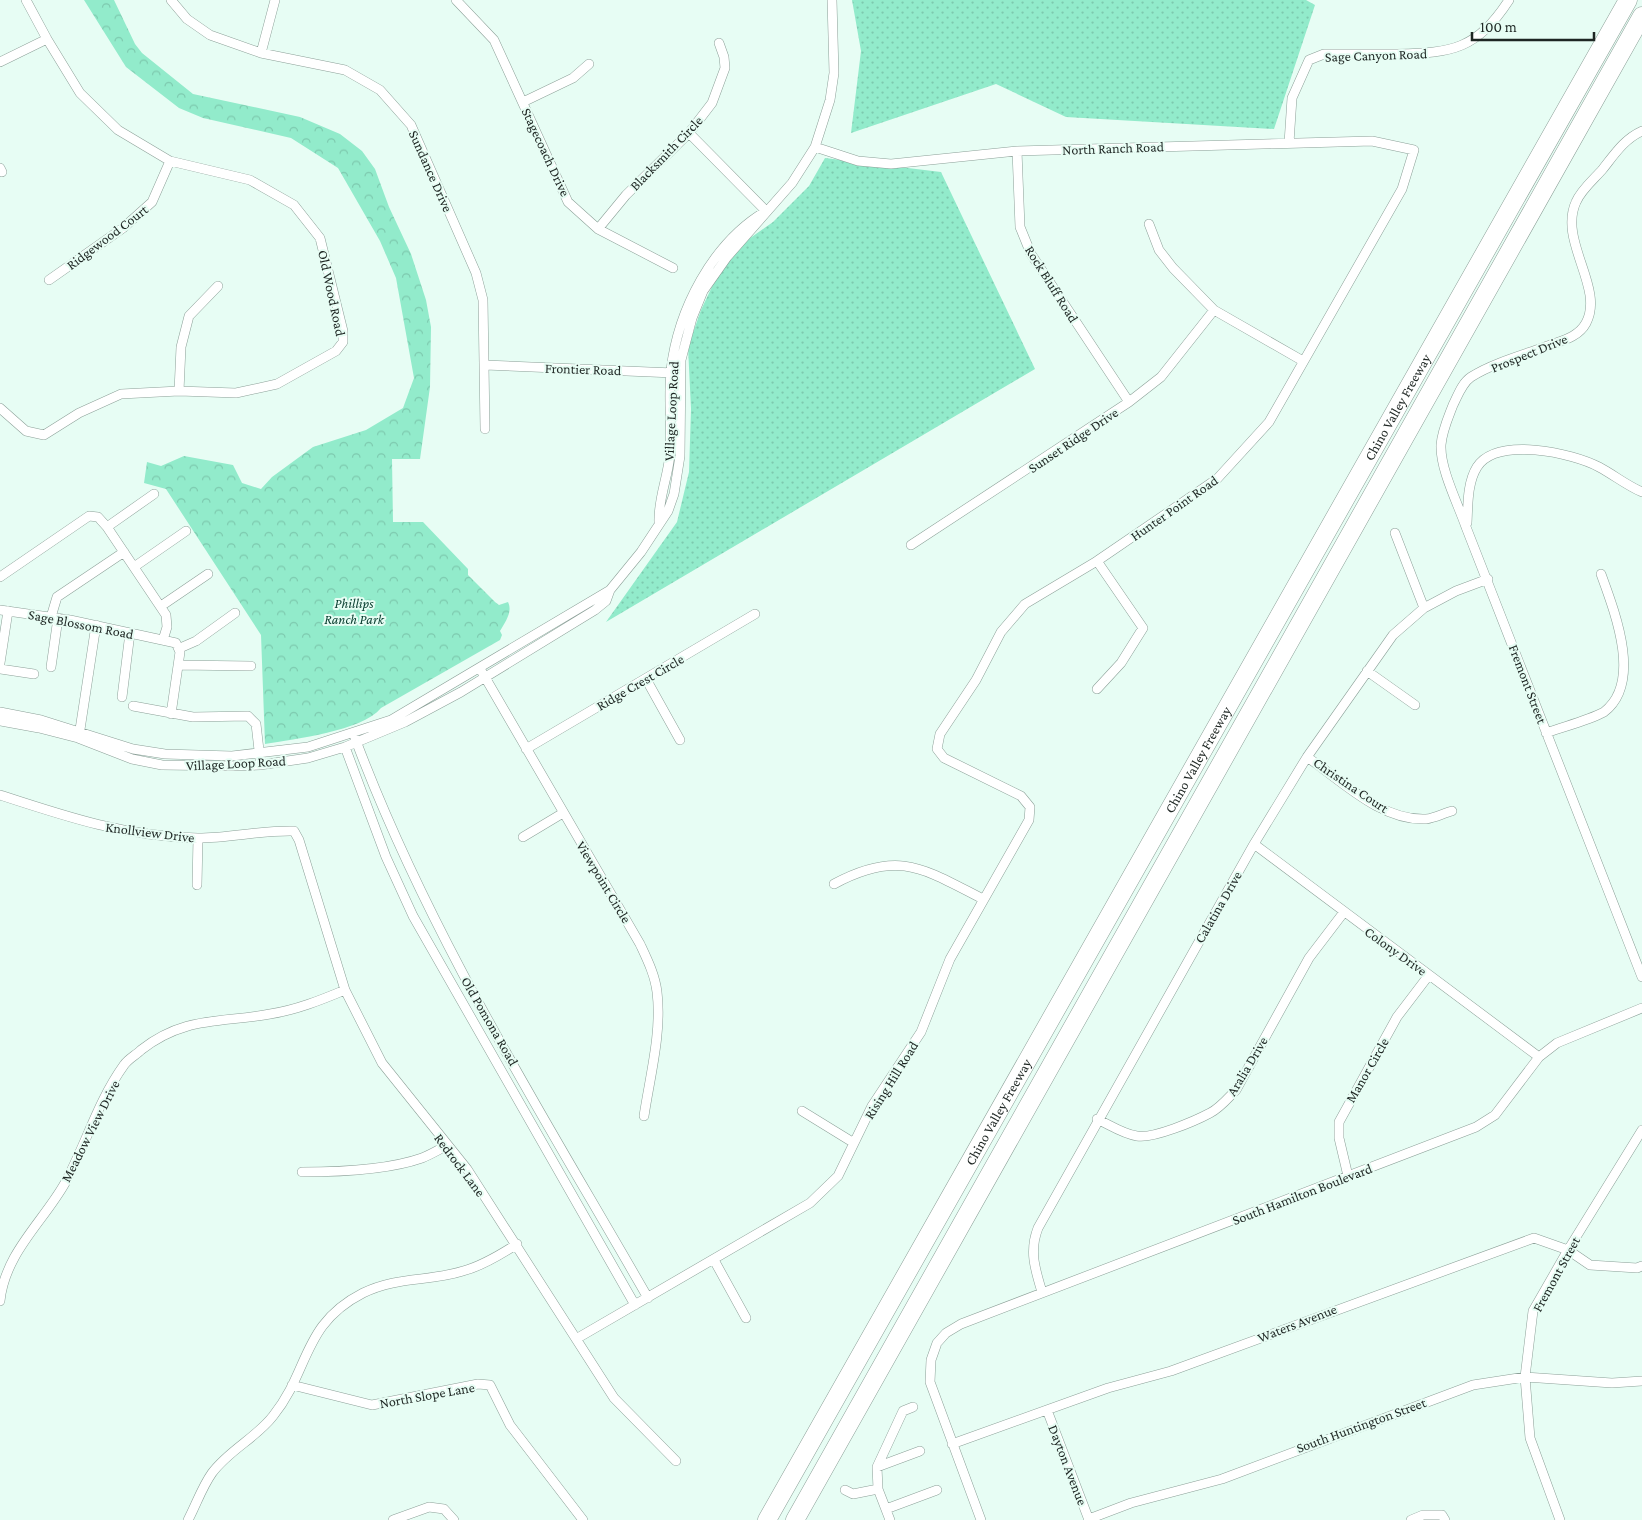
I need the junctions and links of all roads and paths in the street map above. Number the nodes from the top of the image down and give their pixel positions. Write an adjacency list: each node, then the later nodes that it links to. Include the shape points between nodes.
1 (26, 0): 9 (street, Old Wood Road)
2 (171, 0): 11 (street, Sundance Drive, via 187,19 210,35)
3 (275, 0): 11 (street)
4 (456, 0): 14 (street, Stagecoach Drive, via 494,40)
5 (832, 0): 18 (street, Village Loop Road, via 834,72 830,100)
6 (1508, 0): 17 (street, Sage Canyon Road, via 1496,19 1463,46 1438,53 1324,54 1309,60 1292,98)
7 (1628, 0): 145 (highway, Chino Valley Freeway)
8 (1642, 16): 146 (highway, Chino Valley Freeway)
9 (47, 39): 12 (street); 21 (street, Old Wood Road, via 86,99 118,130)
10 (719, 43): 16 (street, Blacksmith Circle, via 724,57 722,77 712,103)
11 (261, 53): 30 (street, Sundance Drive, via 344,70 380,90 411,125 476,273 483,300)
12 (0, 62)
13 (589, 64): 14 (street, via 573,78)
14 (522, 102): 24 (street, Stagecoach Drive, via 568,202)
15 (1642, 131): 33 (street, Prospect Drive, via 1623,143 1576,201 1571,228 1590,308 1587,322 1580,332 1470,377)
16 (689, 133): 22 (street); 24 (street, Blacksmith Circle, via 626,195)
17 (1289, 143): 19 (street, North Ranch Road, via 1372,141); 20 (street, North Ranch Road)
18 (814, 147): 20 (street, North Ranch Road, via 858,161 891,164); 22 (street, Village Loop Road, via 792,183)
19 (1414, 150): 29 (street, Hunter Point Road, via 1402,189)
20 (1017, 151): 35 (street, Rock Bluff Road, via 1020,228 1031,254)
21 (170, 161): 26 (street, Ridgewood Court, via 152,202 123,228); 34 (street, Old Wood Road, via 250,180 294,205 320,238 343,332 343,342 336,351 277,384 236,394)
22 (766, 211): 31 (street, Village Loop Road, via 732,240 698,284 684,317); 32 (street, Village Loop Road, via 760,222 716,270 703,291 684,343)
23 (1149, 224): 28 (street, via 1159,250)
24 (598, 228): 25 (street, Stagecoach Drive)
25 (673, 268)
26 (50, 280)
27 (218, 286): 34 (street, via 189,316 181,348)
28 (1214, 310): 29 (street); 35 (street, Sunset Ridge Drive, via 1161,377)
29 (1304, 361): 47 (street, Hunter Point Road, via 1269,422 1217,479)
30 (485, 365): 31 (street, Frontier Road); 37 (street, Sundance Drive)
31 (671, 373): 32 (street, Frontier Road); 40 (street, Village Loop Road, via 670,460)
32 (680, 374): 40 (street, Village Loop Road, via 678,472 668,511)
33 (1460, 389): 42 (street, Fremont Street, via 1446,422 1441,446 1443,463)
34 (179, 391): 36 (street, via 121,394 79,413 44,435 26,431)
35 (1129, 402): 45 (street, Sunset Ridge Drive)
36 (0, 408)
37 (484, 429)
38 (1642, 492): 42 (street, via 1574,456 1552,452 1500,452 1477,467 1468,494)
39 (154, 494): 41 (street)
40 (659, 522): 53 (street, Village Loop Road, via 641,552)
41 (107, 527): 46 (street); 51 (street, via 98,517 89,516)
42 (1466, 528): 52 (street, Fremont Street)
43 (186, 531): 48 (street)
44 (1395, 533): 55 (street)
45 (911, 546)
46 (124, 552): 48 (street); 59 (street, via 56,597)
47 (1097, 561): 74 (street, via 1143,628 1121,663); 88 (street, Hunter Point Road, via 1025,604 1001,632 976,680 940,734)
48 (134, 567): 54 (street)
49 (208, 574): 54 (street)
50 (1601, 574): 81 (street, via 1631,653 1629,685 1621,700 1604,712)
51 (0, 577)
52 (1488, 579): 55 (street, Calatina Drive); 81 (street, Fremont Street)
53 (610, 590): 68 (street, Village Loop Road); 72 (street, Village Loop Road, via 606,601 595,610)
54 (161, 606): 62 (street, via 168,621)
55 (1424, 608): 70 (street, Calatina Drive, via 1393,635)
56 (4, 611): 59 (street, Sage Blossom Road); 64 (street)
57 (235, 614): 63 (street)
58 (755, 614): 73 (street, Ridge Crest Circle)
59 (54, 618): 60 (street, Sage Blossom Road); 67 (street)
60 (96, 626): 61 (street, Sage Blossom Road); 83 (street)
61 (130, 633): 62 (street, Sage Blossom Road); 75 (street)
62 (163, 640): 63 (street, Sage Blossom Road, via 176,643)
63 (180, 648): 65 (street)
64 (0, 664)
65 (178, 665): 66 (street); 79 (street)
66 (251, 666)
67 (51, 667)
68 (480, 667): 72 (street, Viewpoint Circle); 82 (street, Village Loop Road, via 391,720)
69 (0, 668): 71 (street)
70 (1367, 671): 76 (street); 90 (street, Calatina Drive)
71 (34, 674)
72 (485, 677): 85 (street, Village Loop Road, via 405,722); 87 (street, Viewpoint Circle)
73 (646, 679): 84 (street); 87 (street, Ridge Crest Circle)
74 (1097, 689)
75 (122, 697)
76 (1415, 705)
77 (133, 706): 79 (street)
78 (0, 712): 83 (street, Village Loop Road, via 41,720)
79 (171, 714): 89 (street, via 248,716 256,724)
80 (0, 721): 83 (street, Village Loop Road)
81 (1546, 733): 104 (street, Fremont Street)
82 (353, 734): 85 (street, Old Pomona Road); 89 (street, Village Loop Road, via 308,747)
83 (79, 735): 89 (street, Village Loop Road, via 165,754); 91 (street, Village Loop Road, via 132,759 162,765)
84 (680, 740)
85 (357, 743): 86 (street, Village Loop Road); 121 (street, Old Pomona Road, via 405,860 442,936)
86 (345, 747): 91 (street, Village Loop Road, via 308,758); 123 (street, Old Pomona Road, via 386,857 413,916)
87 (526, 749): 94 (street, Viewpoint Circle)
88 (937, 749): 101 (street, Rising Hill Road, via 944,758 1021,796 1030,806 1029,820)
89 (259, 753): 91 (street)
90 (1307, 757): 93 (street, Christina Court, via 1392,813 1428,819); 98 (street, Calatina Drive)
91 (260, 765)
92 (0, 795): 96 (street, Knollview Drive, via 88,824)
93 (1452, 810)
94 (563, 813): 95 (street); 109 (street, Viewpoint Circle, via 651,966 657,992 657,1028)
95 (523, 837)
96 (198, 838): 97 (street, Knollview Drive, via 282,830 294,831); 100 (street)
97 (299, 840): 105 (street, Redrock Lane)
98 (1254, 844): 102 (street, Colony Drive); 110 (street, Calatina Drive)
99 (834, 884): 101 (street, via 865,870 900,865 918,867)
100 (197, 885)
101 (983, 899): 112 (street, Rising Hill Road, via 950,959 921,1032 872,1106)
102 (1344, 912): 103 (street, Colony Drive); 110 (street, Aralia Drive, via 1309,958 1236,1090 1224,1103 1211,1113 1150,1136 1124,1133)
103 (1429, 974): 107 (street, Colony Drive); 115 (street, Manor Circle, via 1397,1017 1339,1122 1339,1138)
104 (1642, 977)
105 (345, 990): 113 (street, Redrock Lane, via 382,1063); 122 (street, Meadow View Drive, via 304,1006 270,1014 211,1020 177,1028 126,1062 108,1089 64,1183 31,1228 9,1268)
106 (1642, 1008): 107 (street, South Hamilton Boulevard, via 1578,1032)
107 (1540, 1056): 115 (street, South Hamilton Boulevard, via 1495,1115 1476,1127)
108 (802, 1111): 112 (street)
109 (644, 1116)
110 (1098, 1119): 120 (street, Calatina Drive, via 1032,1242 1032,1259)
111 (1642, 1130): 117 (street, Fremont Street)
112 (854, 1143): 118 (street, Rising Hill Road, via 838,1176 810,1203)
113 (446, 1146): 114 (street, via 422,1158 393,1165); 116 (street, Redrock Lane, via 467,1169)
114 (302, 1172)
115 (1348, 1176): 120 (street, South Hamilton Boulevard)
116 (517, 1244): 125 (street, Redrock Lane); 128 (street, via 464,1271 385,1284 343,1306 312,1340)
117 (1568, 1250): 119 (street, Waters Avenue, via 1590,1265); 126 (street, Fremont Street, via 1533,1311); 130 (street, Waters Avenue, via 1534,1238 1171,1371 1108,1388)
118 (714, 1260): 121 (street, Rising Hill Road); 124 (street)
119 (1642, 1266)
120 (1042, 1292): 131 (street, South Hamilton Boulevard, via 961,1324 937,1343 930,1360 930,1382)
121 (648, 1298): 123 (street, Rising Hill Road)
122 (0, 1301)
123 (635, 1305): 125 (street, Rising Hill Road)
124 (746, 1318)
125 (576, 1339): 133 (street, Redrock Lane, via 614,1398)
126 (1525, 1377): 127 (street, South Huntington Street); 140 (street, South Huntington Street, via 1473,1385 1222,1479 1131,1503); 150 (street, Fremont Street, via 1530,1438)
127 (1642, 1381)
128 (292, 1385): 141 (street, via 274,1416 212,1473); 144 (street, North Slope Lane, via 372,1405 478,1384 490,1386 510,1425)
129 (913, 1407): 134 (street, via 903,1411)
130 (1046, 1410): 131 (street, Waters Avenue); 140 (street, Dayton Avenue)
131 (952, 1444): 148 (street)
132 (920, 1451): 134 (street)
133 (676, 1461)
134 (877, 1467): 135 (street)
135 (878, 1489): 136 (street, via 853,1494); 138 (street)
136 (845, 1490)
137 (937, 1490): 138 (street)
138 (886, 1509): 147 (street)
139 (1443, 1518): 149 (street, via 1424,1515)
140 (1089, 1519)
141 (188, 1520)
142 (393, 1520): 143 (street, via 429,1507 444,1508)
143 (454, 1520)
144 (583, 1520)
145 (766, 1520)
146 (795, 1520)
147 (890, 1520)
148 (981, 1520)
149 (1411, 1520)
150 (1560, 1520)

